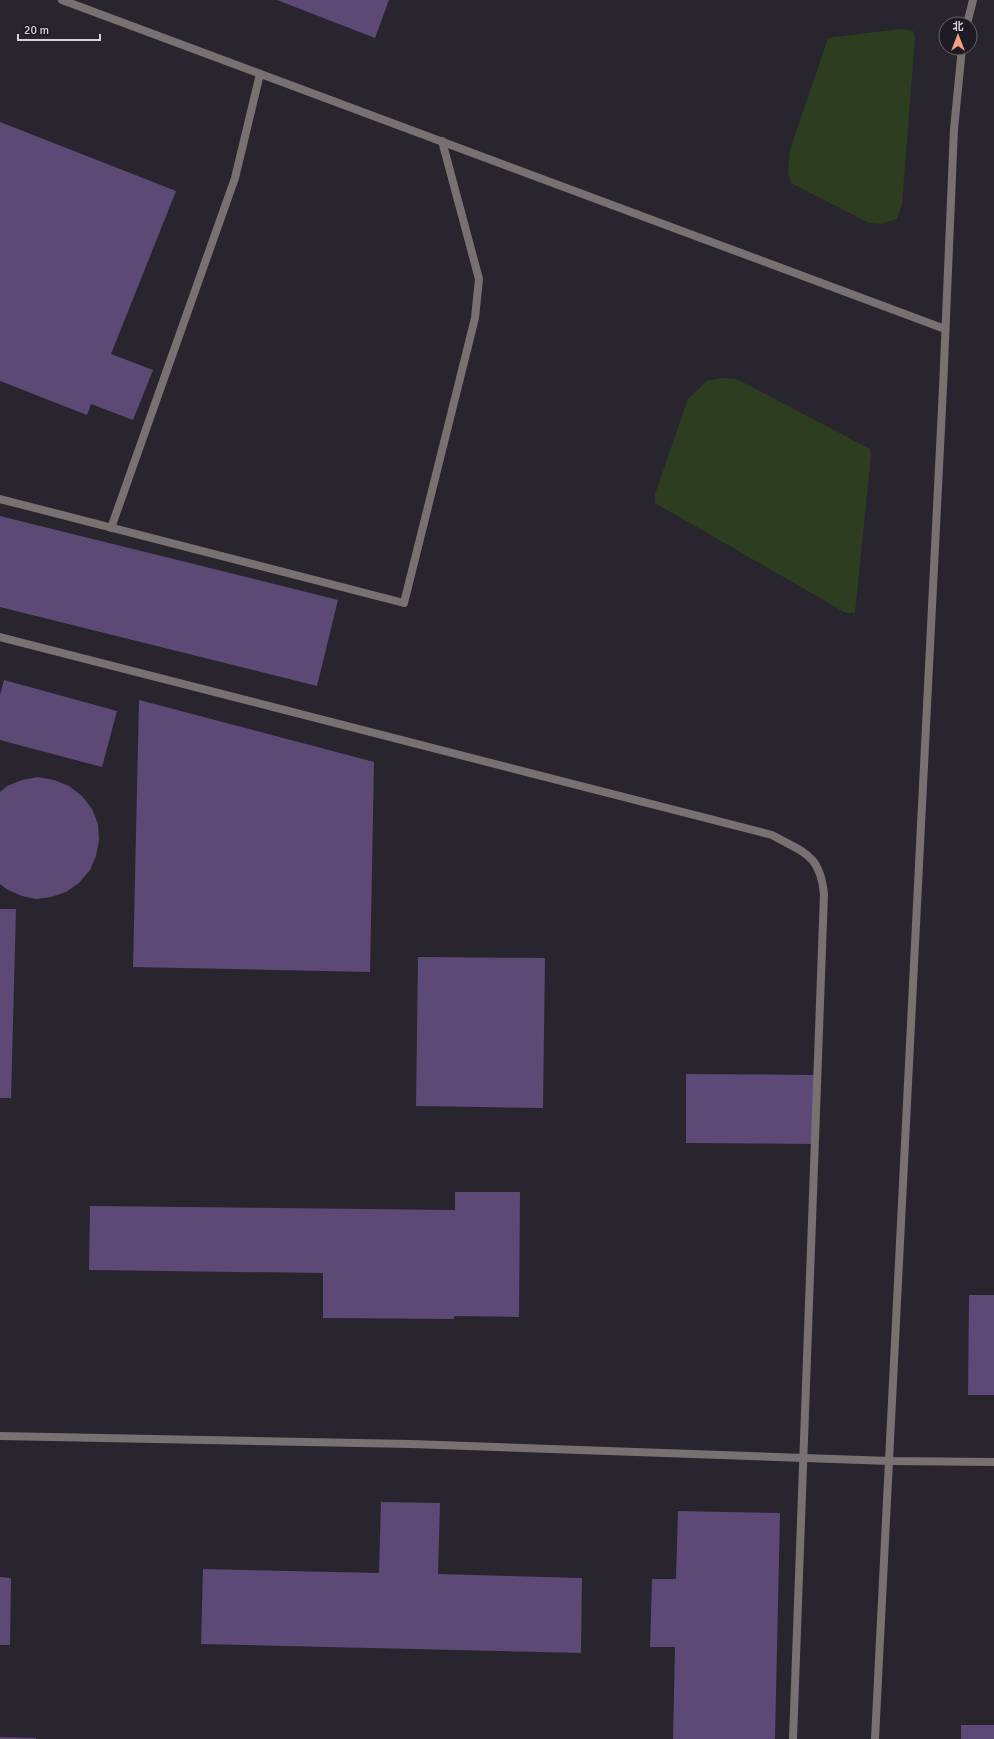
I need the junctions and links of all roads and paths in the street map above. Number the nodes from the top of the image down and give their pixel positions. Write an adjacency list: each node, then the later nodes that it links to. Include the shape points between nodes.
1 (62, 0): 5 (street)
2 (973, 0): 3 (street)
3 (969, 16)
4 (961, 56): 7 (street, via 954,129)
5 (260, 74): 6 (street); 9 (street, via 235,178)
6 (442, 141): 7 (street); 9 (street, via 479,279 475,318 404,603)
7 (945, 329): 13 (street)
8 (0, 499): 9 (street)
9 (111, 528)
10 (0, 637): 12 (street, via 772,836 807,854 818,866 824,894)
11 (0, 1436): 12 (street, via 410,1444)
12 (803, 1458): 13 (street); 15 (street)
13 (890, 1461): 14 (street); 16 (street)
14 (994, 1462)
15 (793, 1739)
16 (875, 1739)

